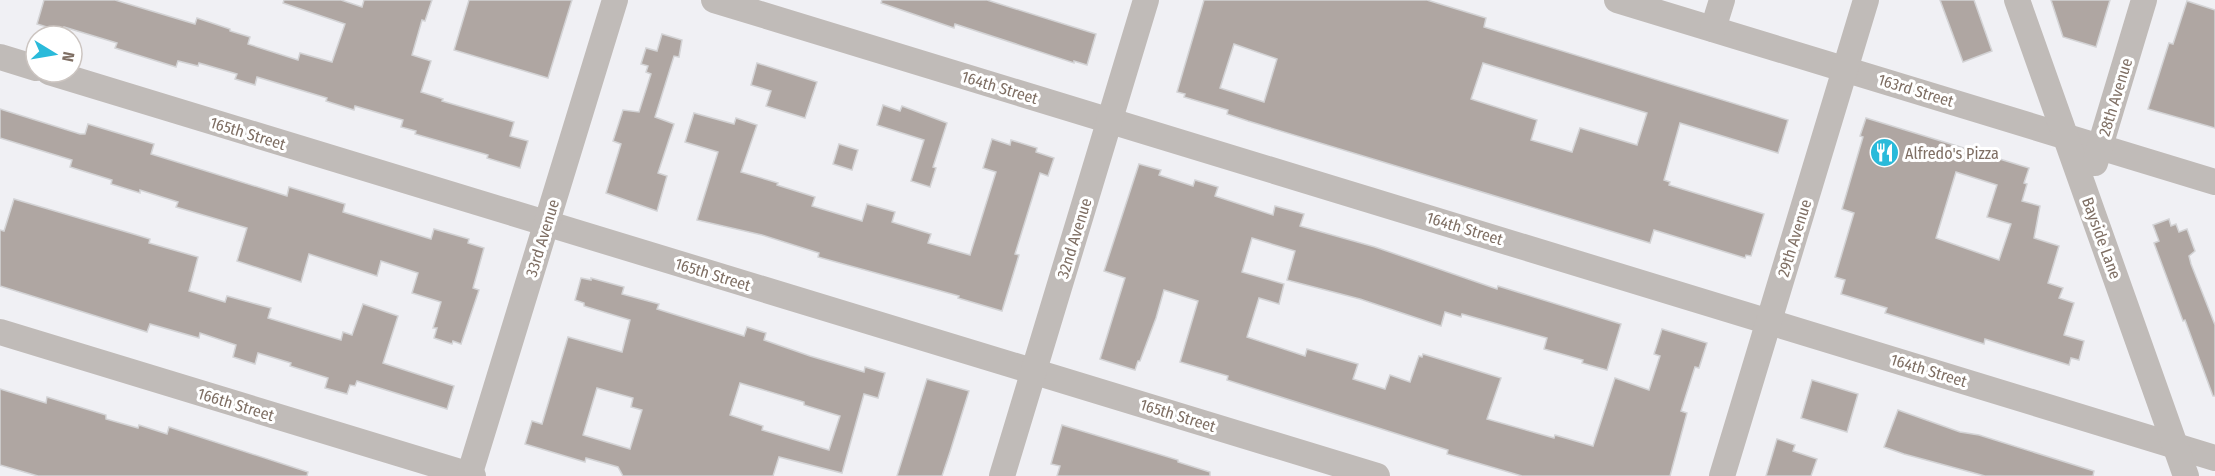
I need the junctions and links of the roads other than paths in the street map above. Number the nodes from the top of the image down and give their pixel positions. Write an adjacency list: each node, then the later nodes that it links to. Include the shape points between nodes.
1 (615, 0): 19 (street, 33rd Avenue)
2 (714, 0): 14 (street, 164th Street)
3 (1146, 0): 14 (street, 32nd Avenue)
4 (1617, 0): 9 (street, 163rd Street)
5 (1722, 0): 9 (street)
6 (1866, 0): 12 (street, 29th Avenue)
7 (2017, 0): 15 (street, Bayside Lane)
8 (2144, 0): 16 (street, 28th Avenue)
9 (1713, 29): 12 (street, 163rd Street)
10 (0, 57): 11 (street)
11 (24, 64)
12 (1845, 69): 15 (street, 163rd Street); 20 (street, 29th Avenue)
13 (84, 83): 19 (street, 165th Street)
14 (1110, 121): 20 (street, 164th Street); 22 (street, 32nd Avenue)
15 (2066, 136): 16 (street, 163rd Street); 18 (street, Bayside Lane)
16 (2100, 147): 17 (street, 163rd Street); 18 (street, 28th Avenue)
17 (2215, 182)
18 (2086, 194): 23 (street, Bayside Lane)
19 (547, 224): 22 (street, 165th Street); 25 (street, 33rd Avenue)
20 (1769, 321): 23 (street, 164th Street); 28 (street, 29th Avenue)
21 (0, 332): 25 (street, 166th Street)
22 (1034, 371): 26 (street, 32nd Avenue); 27 (street, 165th Street)
23 (2175, 445): 24 (street, 164th Street); 29 (street, Bayside Lane)
24 (2215, 458)
25 (471, 476)
26 (1002, 476)
27 (1377, 476)
28 (1722, 476)
29 (2186, 476)

